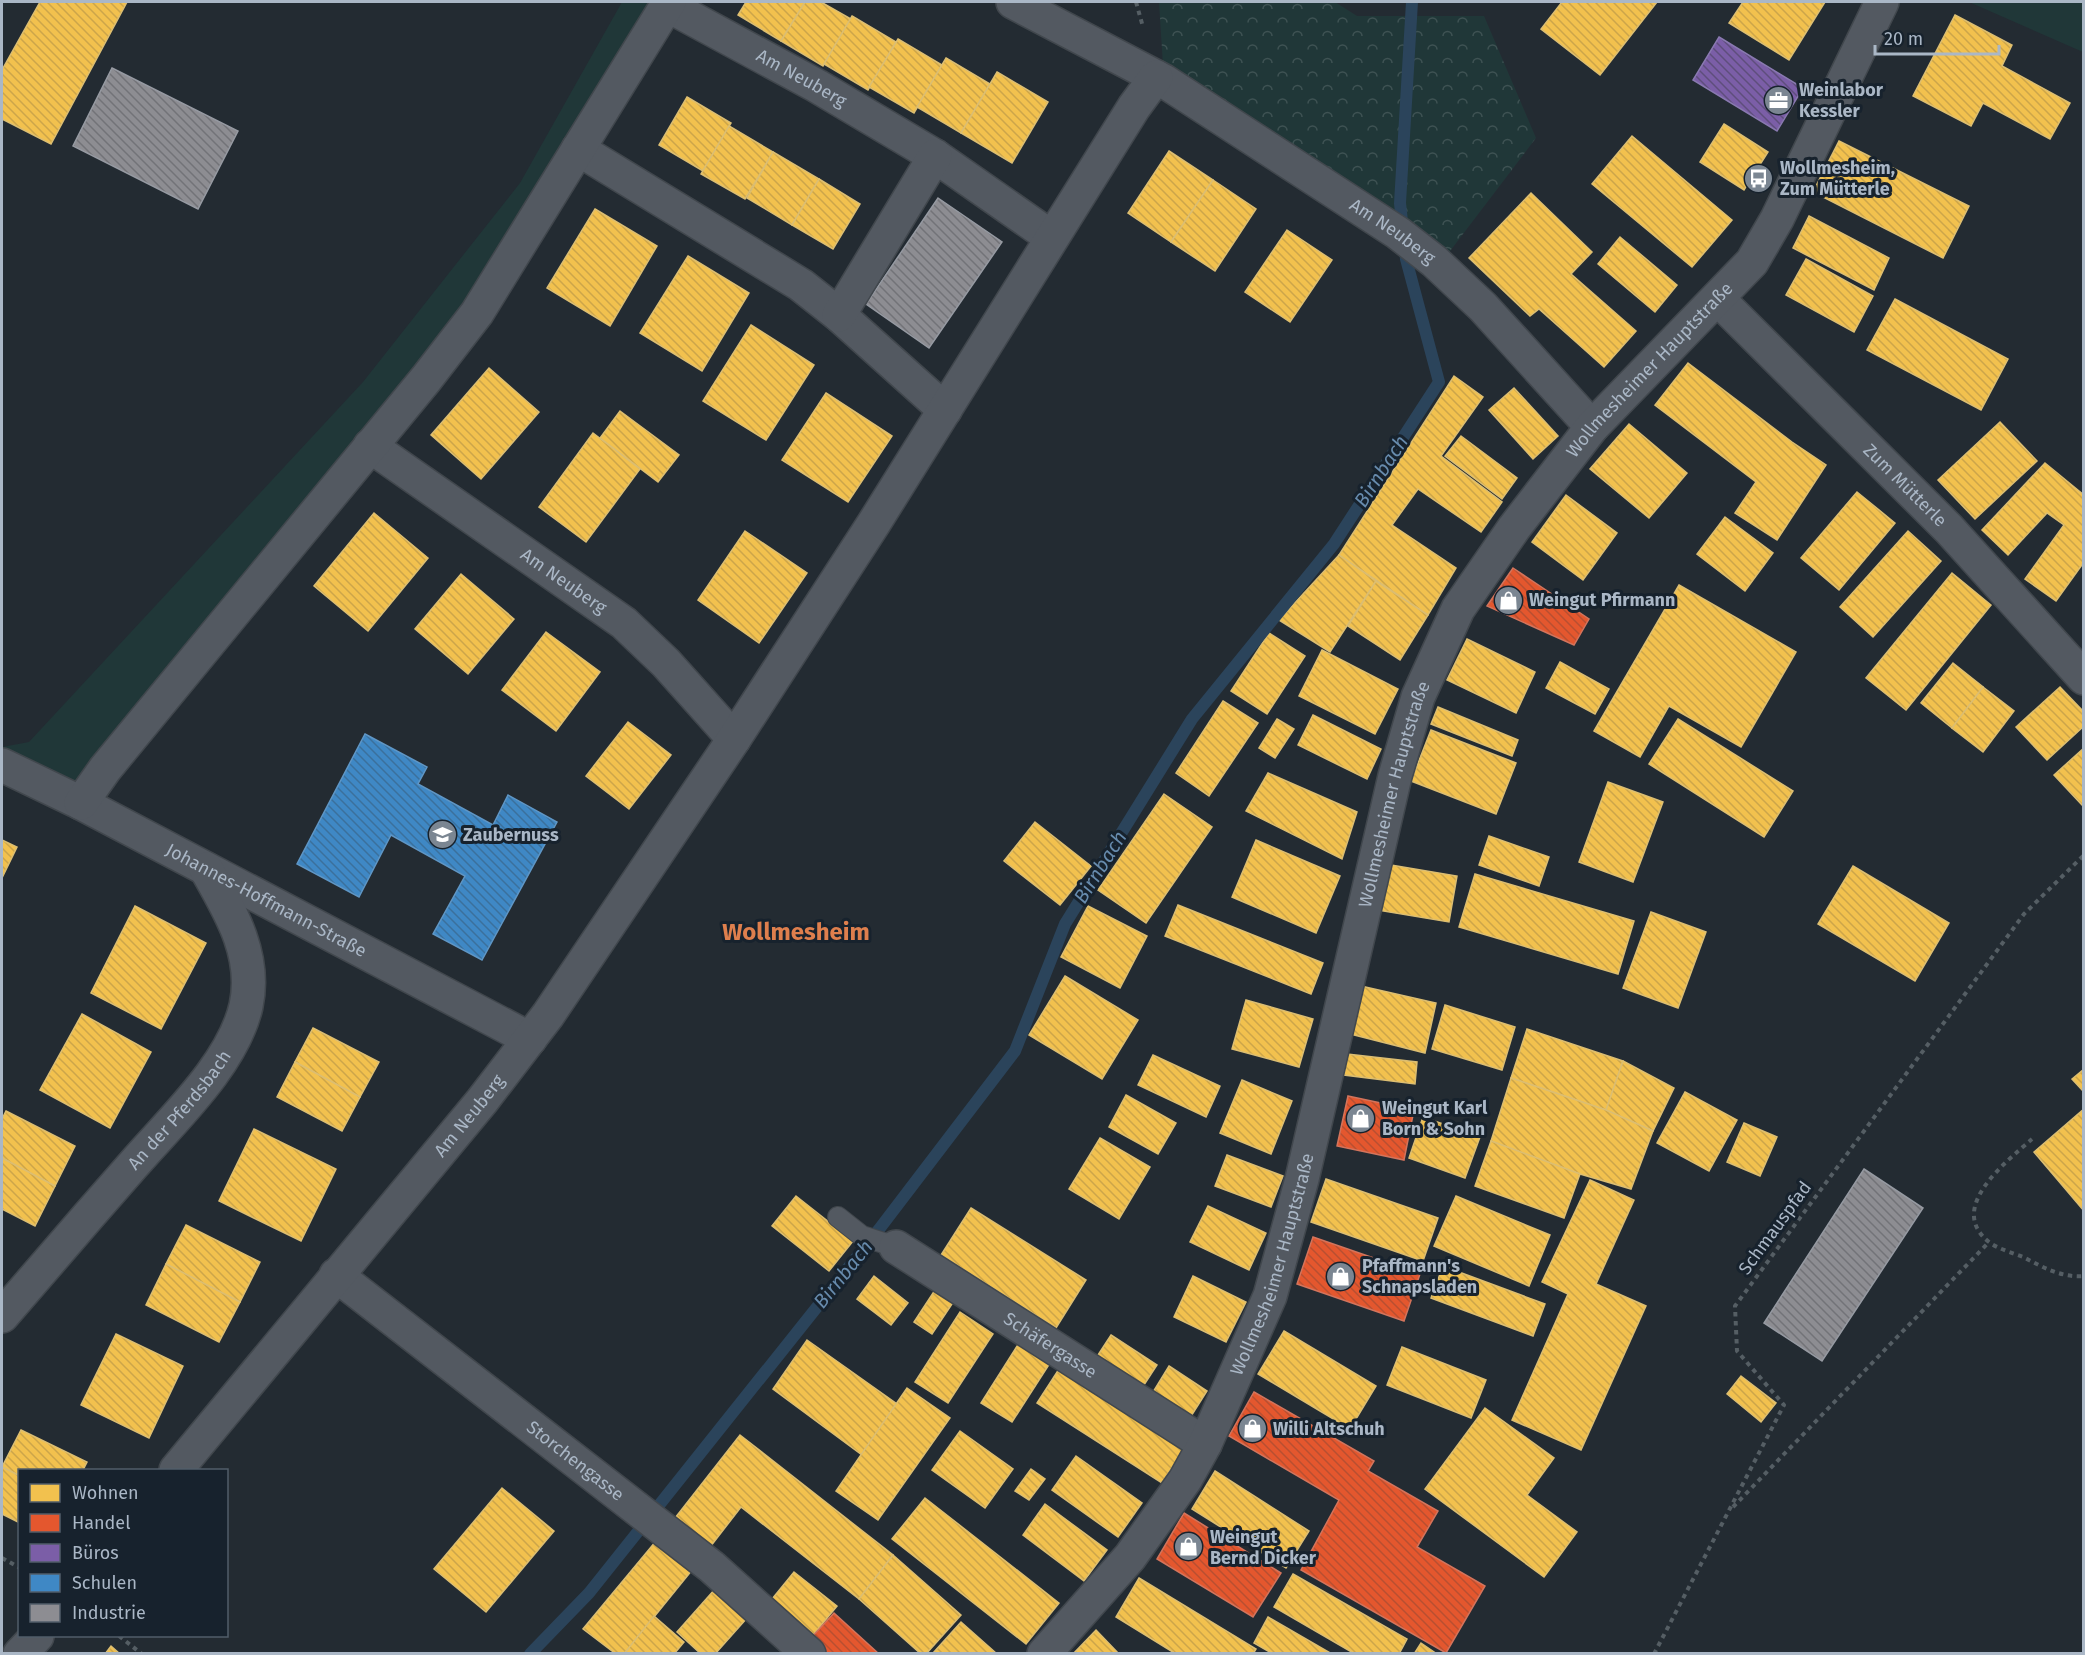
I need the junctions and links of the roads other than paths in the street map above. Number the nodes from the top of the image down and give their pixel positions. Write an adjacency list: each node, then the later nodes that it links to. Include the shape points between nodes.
1 (1013, 2): 4 (street, Am Neuberg)
2 (1882, 2): 8 (street, Wollmesheimer Hauptstraße, via 1777,219 1752,262)
3 (668, 3): 5 (street, Am Neuberg); 6 (street, Am Neuberg)
4 (1156, 77): 7 (street, Am Neuberg); 11 (street, Am Neuberg, via 1398,233 1464,287)
5 (578, 149): 9 (street, via 791,279); 12 (street, Am Neuberg, via 477,313)
6 (935, 156): 7 (street, Am Neuberg); 9 (street)
7 (1051, 237): 10 (street, Am Neuberg)
8 (1719, 299): 11 (street, Wollmesheimer Hauptstraße); 13 (street, Zum Mütterle, via 1949,529)
9 (839, 315): 10 (street)
10 (945, 410): 14 (street, Am Neuberg)
11 (1592, 428): 23 (street, Wollmesheimer Hauptstraße, via 1514,528 1458,609 1418,697 1395,776 1283,1257)
12 (370, 446): 14 (street, Am Neuberg, via 624,623); 16 (street, Am Neuberg)
13 (2084, 678)
14 (734, 739): 18 (street, Am Neuberg)
15 (2, 765): 16 (street, Johannes-Hoffmann-Straße)
16 (81, 803): 17 (street, Johannes-Hoffmann-Straße)
17 (206, 869): 18 (street, Johannes-Hoffmann-Straße); 22 (street, An der Pferdsbach, via 233,915 244,947 246,1005 239,1024 221,1061 190,1100)
18 (530, 1039): 21 (street, Am Neuberg)
19 (838, 1217): 20 (lane, via 862,1236)
20 (896, 1247): 23 (street, Schäfergasse)
21 (336, 1275): 24 (street, Am Neuberg); 27 (street, Storchengasse, via 666,1531)
22 (2, 1316)
23 (1205, 1444): 28 (street, Wollmesheimer Hauptstraße, via 1185,1480 1130,1557)
24 (177, 1469)
25 (35, 1637): 26 (street)
26 (20, 1653)
27 (809, 1653)
28 (1044, 1653)

